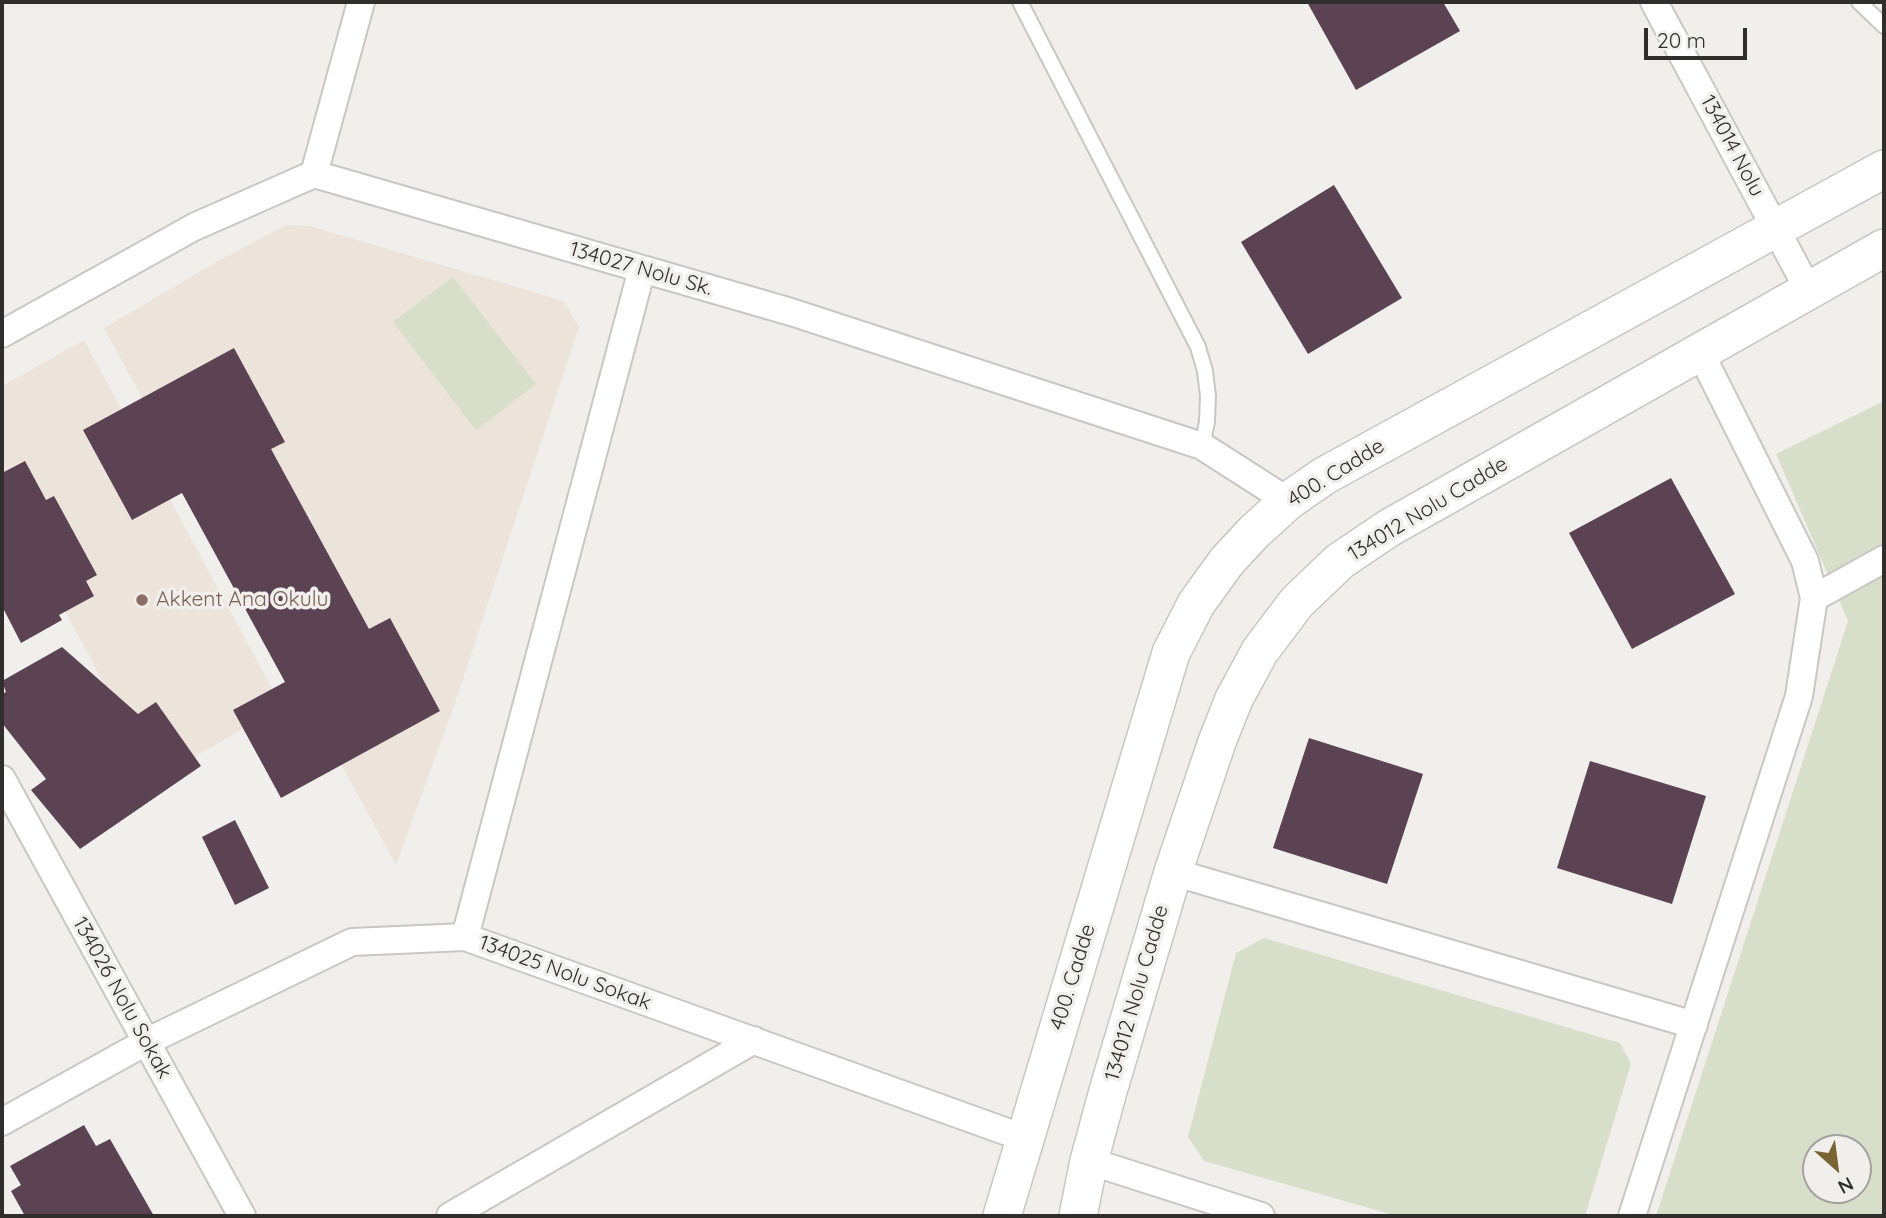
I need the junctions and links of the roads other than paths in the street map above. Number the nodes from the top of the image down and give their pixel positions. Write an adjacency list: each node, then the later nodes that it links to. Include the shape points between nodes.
1 (361, 2): 7 (street)
2 (1020, 2): 14 (lane, via 1198,347 1208,396)
3 (1654, 2): 8 (street, 134014 Nolu)
4 (1859, 2): 5 (lane)
5 (1884, 26)
6 (1884, 169): 8 (main road, 400. Cadde)
7 (314, 174): 10 (street, 134027 Nolu Sk.); 12 (street, via 194,227)
8 (1776, 228): 11 (street, 134014 Nolu); 15 (main road, 400. Cadde, via 1324,476)
9 (1884, 248): 11 (main road, 134012 Nolu Cadde)
10 (642, 269): 14 (street, 134027 Nolu Sk., via 791,312); 20 (street)
11 (1809, 291): 13 (main road, 134012 Nolu Cadde)
12 (2, 334)
13 (1700, 352): 17 (street, via 1805,561); 19 (main road, 134012 Nolu Cadde, via 1389,528 1340,561 1297,601 1260,651 1234,699)
14 (1202, 446): 15 (street, 134027 Nolu Sk.)
15 (1288, 501): 25 (main road, 400. Cadde, via 1227,561 1196,604 1171,653)
16 (1884, 559): 17 (street)
17 (1814, 598): 21 (street, via 1800,696)
18 (2, 779): 23 (street, 134026 Nolu Sokak)
19 (1173, 872): 21 (street); 26 (main road, 134012 Nolu Cadde)
20 (466, 937): 22 (street, 134025 Nolu Sokak); 23 (street, 134025 Nolu Sokak, via 352,942)
21 (1693, 1026): 32 (street)
22 (754, 1040): 25 (street, 134025 Nolu Sokak); 28 (street)
23 (146, 1042): 24 (street, 134025 Nolu Sokak); 27 (street, 134026 Nolu Sokak)
24 (2, 1122)
25 (1024, 1138): 29 (main road, 400. Cadde)
26 (1089, 1161): 30 (main road, 134012 Nolu Cadde); 31 (street)
27 (242, 1216)
28 (450, 1216)
29 (1002, 1216)
30 (1078, 1216)
31 (1261, 1216)
32 (1632, 1216)

